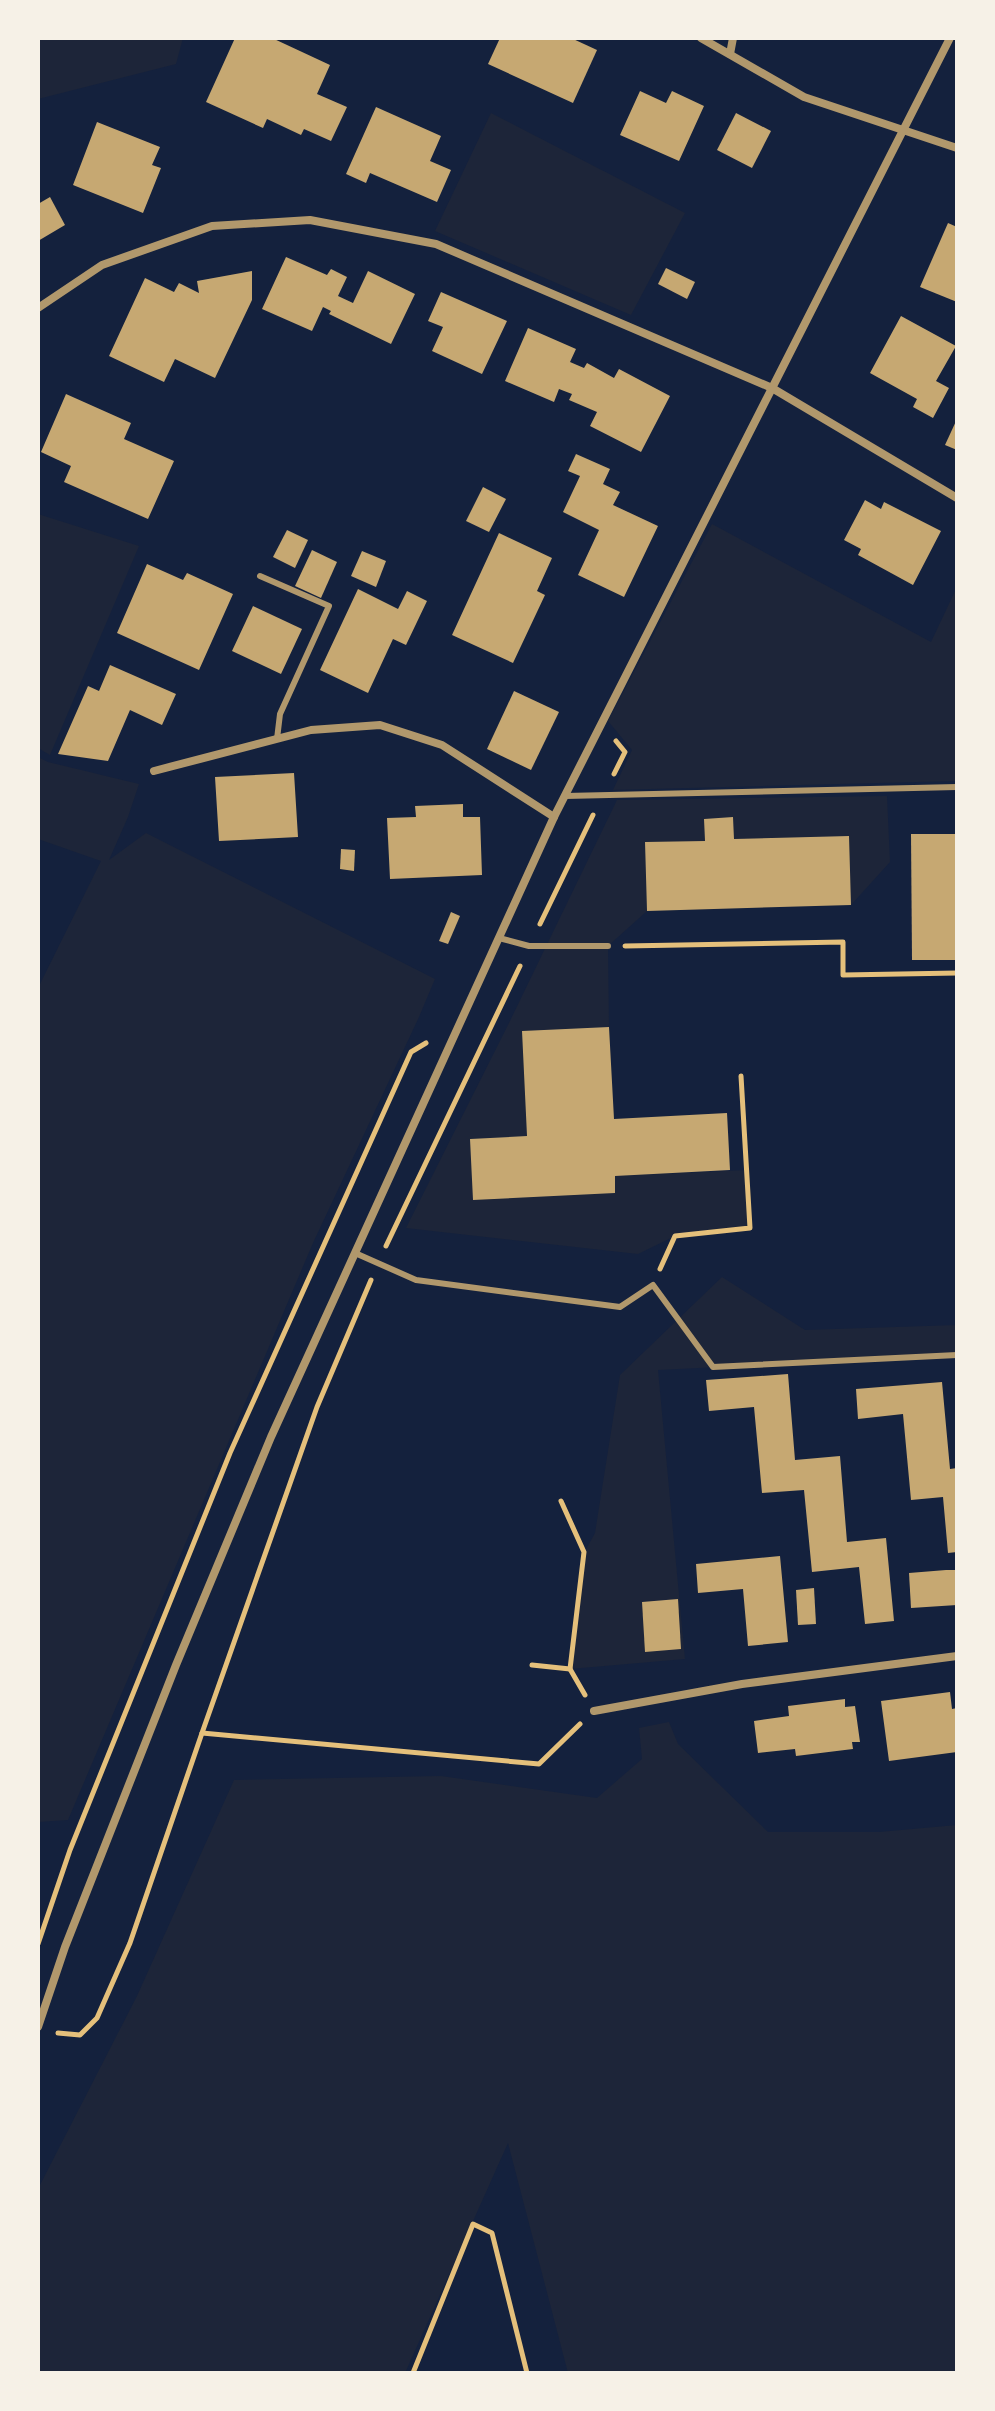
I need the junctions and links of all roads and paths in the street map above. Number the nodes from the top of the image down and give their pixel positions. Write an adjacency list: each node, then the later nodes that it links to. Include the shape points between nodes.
1 (701, 38): 4 (street)
2 (733, 38): 4 (street)
3 (950, 38): 5 (street)
4 (730, 54): 5 (street, via 804,97)
5 (904, 129): 6 (street); 8 (street)
6 (957, 148)
7 (38, 308): 8 (street, via 102,265 212,226 310,220 436,244)
8 (772, 388): 9 (street); 11 (street)
9 (957, 498)
10 (260, 576): 12 (lane, via 329,606 280,714)
11 (602, 722): 15 (path, via 625,752); 16 (street)
12 (277, 739): 13 (street); 17 (street, via 311,730 380,725 442,745)
13 (154, 771)
14 (957, 787): 15 (lane)
15 (603, 795): 16 (lane); 19 (path)
16 (565, 796): 17 (street)
17 (554, 817): 18 (street)
18 (499, 938): 19 (lane); 22 (street)
19 (529, 946): 20 (lane); 25 (path)
20 (608, 946): 21 (path, via 843,942 843,975)
21 (957, 973)
22 (460, 1021): 24 (street); 33 (path, via 411,1052 323,1243 224,1467 70,1850)
23 (741, 1076): 26 (path, via 750,1228 675,1236)
24 (355, 1253): 25 (lane); 34 (street, via 181,1651)
25 (378, 1264): 26 (lane, via 416,1280 620,1307); 32 (path, via 317,1407)
26 (653, 1285): 27 (lane, via 713,1367)
27 (957, 1355)
28 (561, 1501): 30 (path, via 584,1552 570,1669)
29 (957, 1656): 31 (street, via 742,1684)
30 (532, 1665)
31 (594, 1711): 32 (path, via 539,1764)
32 (202, 1733): 34 (path, via 130,1943 97,2018 80,2035)
33 (38, 1944)
34 (38, 2027)
35 (413, 2373): 36 (path, via 473,2224 492,2233)
36 (527, 2373)

